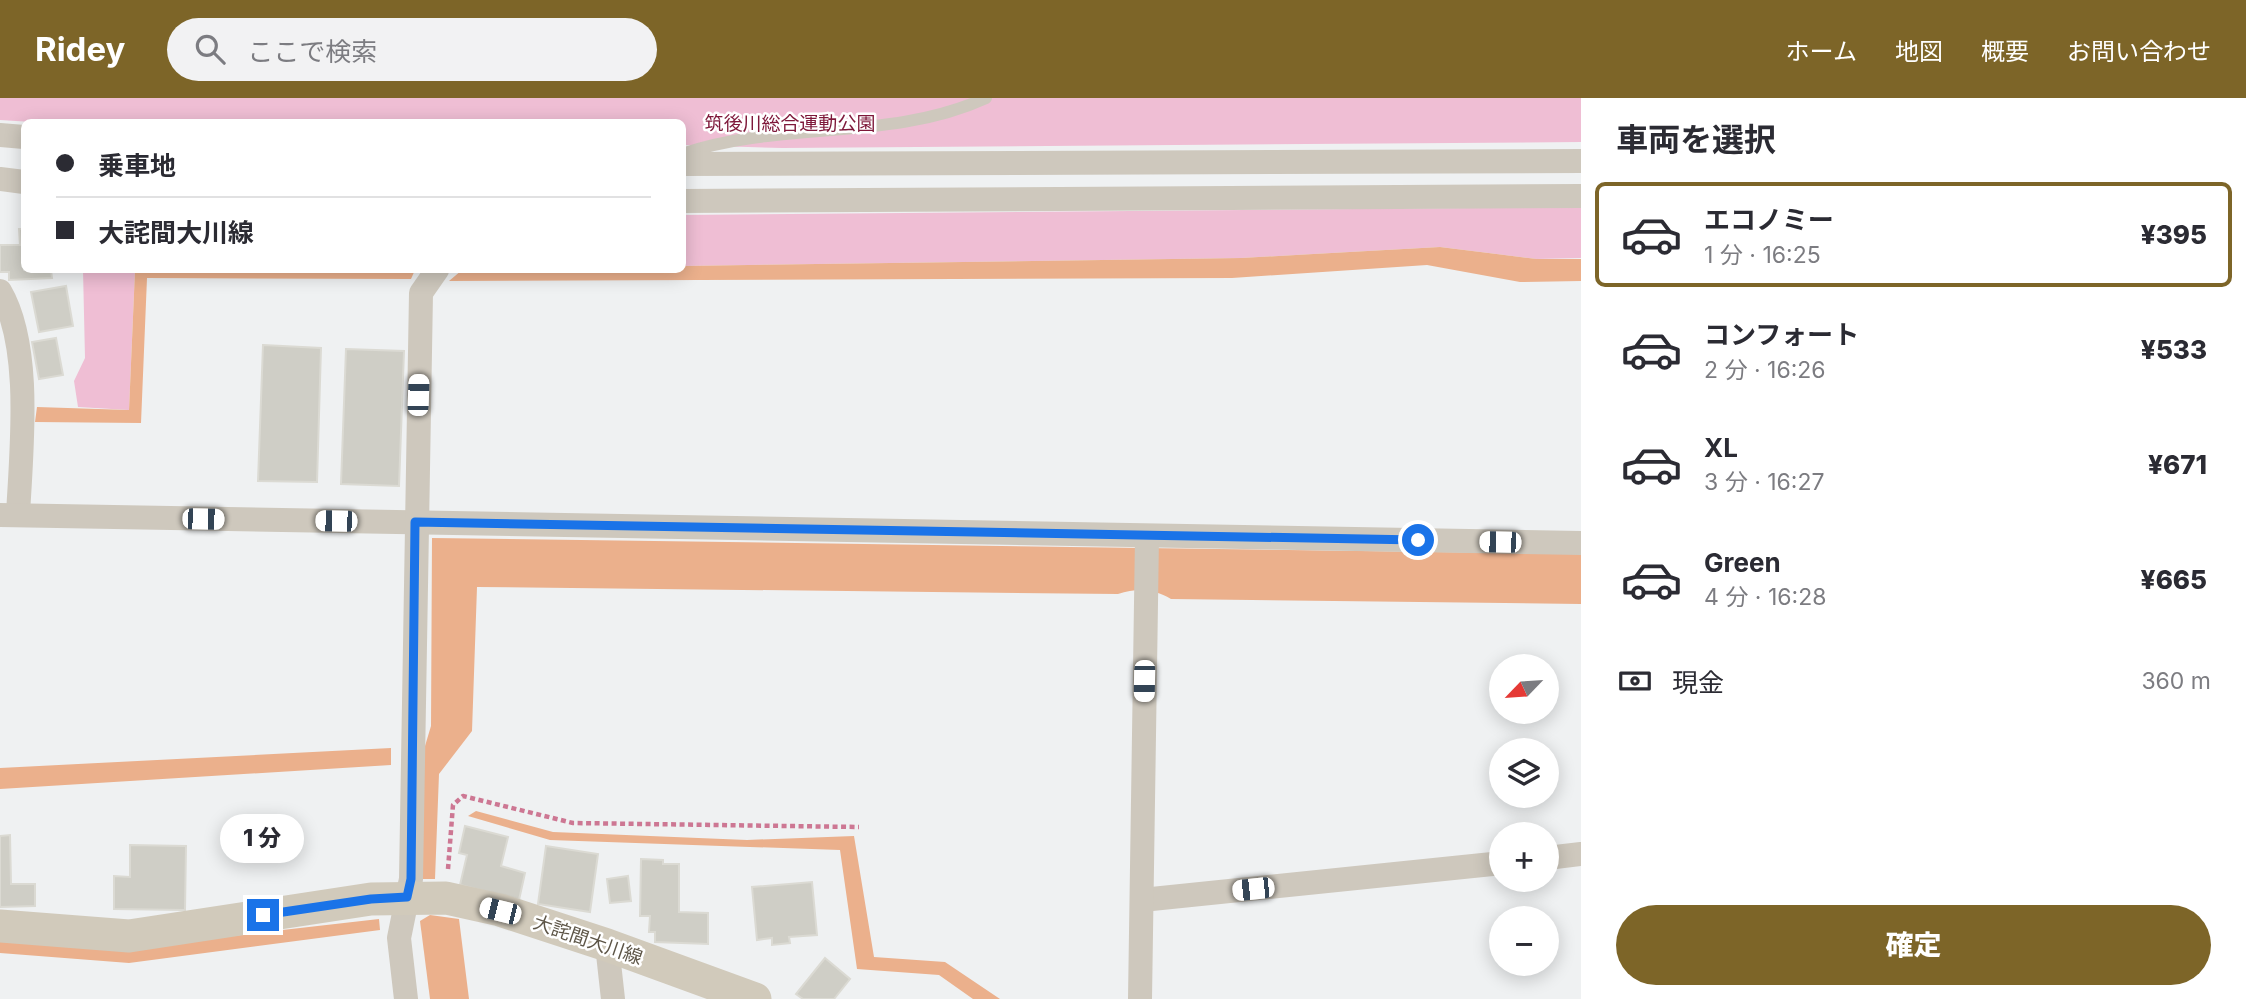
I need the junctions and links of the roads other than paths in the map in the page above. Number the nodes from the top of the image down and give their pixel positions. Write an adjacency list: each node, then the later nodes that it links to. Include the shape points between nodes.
1 (986, 98): 4 (lane, via 909,123 753,138)
2 (0, 135): 3 (street)
3 (21, 137)
4 (686, 153)
5 (1581, 161): 6 (street)
6 (686, 164)
7 (0, 178): 8 (street)
8 (21, 182)
9 (1581, 196): 10 (street)
10 (686, 201)
11 (435, 273): 14 (street, via 421,293)
12 (0, 291): 13 (street, via 12,318 23,400)
13 (9, 515): 14 (street)
14 (415, 522): 15 (street); 20 (street, via 411,879)
15 (1147, 537): 16 (street); 21 (street)
16 (1581, 543)
17 (1581, 855): 18 (street)
18 (1559, 857)
19 (1489, 864): 21 (street)
20 (407, 897): 22 (main road, 大詫間大川線, via 129,936); 23 (main road, 大詫間大川線, via 446,898); 24 (street, via 399,938)
21 (1142, 900): 27 (street)
22 (0, 926)
23 (607, 945): 25 (street); 26 (main road, 大詫間大川線)
24 (406, 999)
25 (613, 999)
26 (755, 999)
27 (1140, 999)

